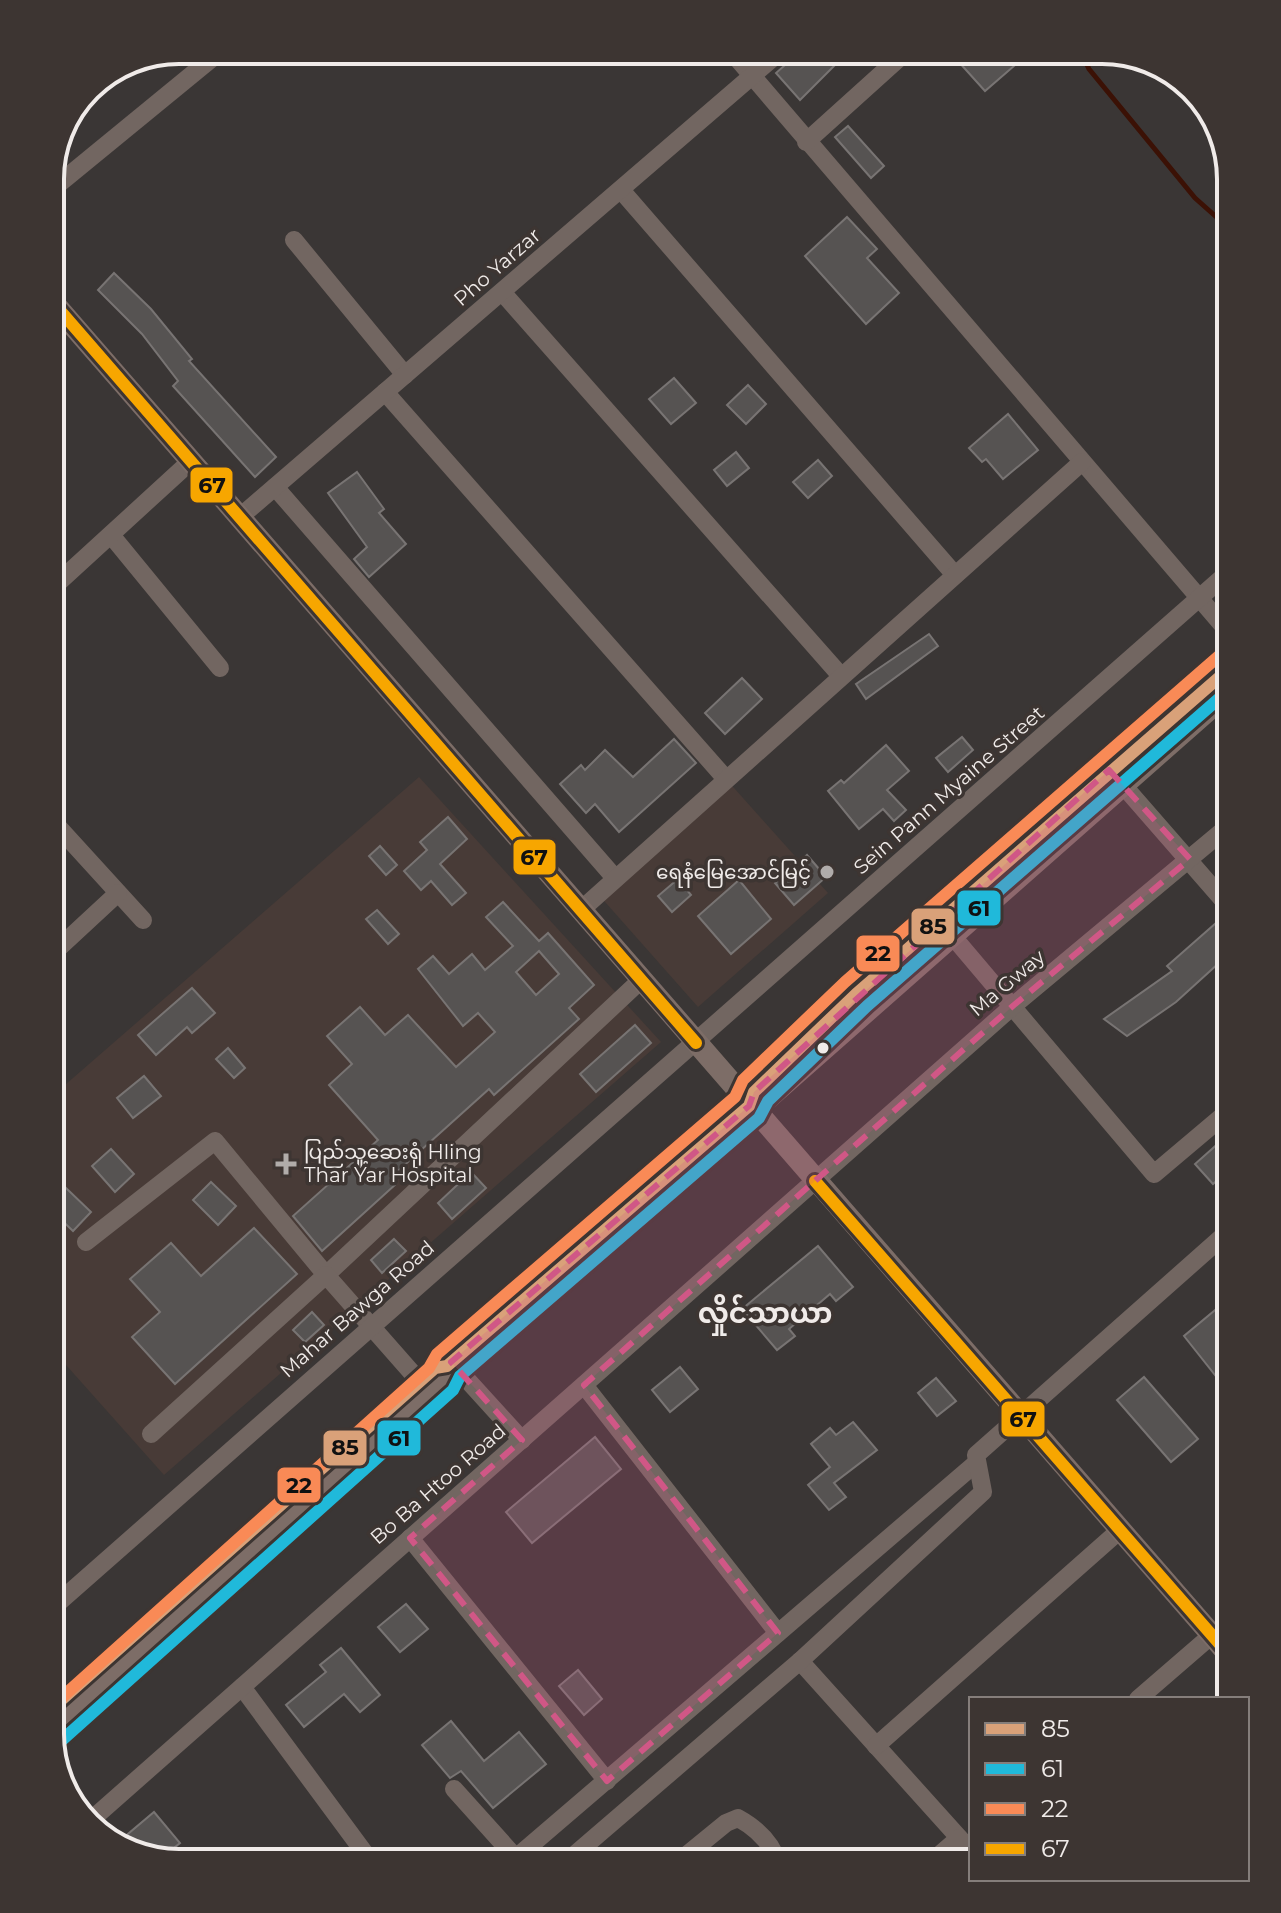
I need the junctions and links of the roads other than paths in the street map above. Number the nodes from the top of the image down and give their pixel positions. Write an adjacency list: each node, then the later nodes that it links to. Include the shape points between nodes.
1 (205, 64): 7 (street)
2 (740, 64): 5 (street)
3 (766, 64): 5 (street, Pho Yarzar)
4 (892, 64): 6 (street)
5 (751, 78): 6 (street); 8 (street, Pho Yarzar)
6 (806, 142): 15 (street)
7 (64, 180)
8 (621, 190): 10 (street, Pho Yarzar); 19 (street)
9 (294, 240): 12 (street)
10 (502, 292): 12 (street, Pho Yarzar); 25 (street)
11 (64, 315): 14 (main road)
12 (405, 375): 13 (street, Pho Yarzar)
13 (385, 392): 16 (street, Pho Yarzar); 29 (street)
14 (191, 461): 17 (main road); 18 (street)
15 (1082, 462): 19 (street); 22 (street)
16 (275, 487): 17 (street, Pho Yarzar); 33 (street)
17 (240, 517): 36 (main road)
18 (111, 535): 20 (street); 24 (street)
19 (955, 575): 25 (street)
20 (64, 577)
21 (1217, 583): 22 (street, Sein Pann Myaine Street)
22 (1200, 598): 23 (street); 42 (street, Sein Pann Myaine Street)
23 (1217, 618)
24 (220, 668)
25 (841, 676): 29 (street)
26 (1217, 680): 28 (main road)
27 (1217, 701): 28 (main road)
28 (1116, 777): 32 (street); 38 (main road)
29 (726, 779): 33 (street)
30 (64, 833): 35 (street)
31 (1217, 836): 32 (street, Ma Gway)
32 (1190, 859): 34 (street); 41 (street, Ma Gway)
33 (615, 878): 36 (street)
34 (1217, 892)
35 (118, 893): 37 (street); 39 (street)
36 (582, 909): 40 (main road)
37 (143, 920)
38 (946, 928): 41 (street); 43 (main road, via 766,1100)
39 (64, 943)
40 (641, 980): 42 (main road); 48 (street)
41 (1014, 1005): 44 (street, via 1154,1174); 45 (street, Ma Gway)
42 (696, 1043): 43 (main road); 49 (street, Mahar Bawga Road)
43 (749, 1106): 45 (main road); 50 (main road)
44 (1217, 1121)
45 (815, 1181): 51 (street, Bo Ba Htoo Road); 53 (main road)
46 (1217, 1241): 53 (street)
47 (86, 1242): 48 (street, via 215,1141)
48 (326, 1275): 49 (street); 54 (street)
49 (370, 1326): 52 (street); 59 (street, Mahar Bawga Road)
50 (449, 1364): 52 (main road, via 435,1368); 55 (street)
51 (584, 1385): 55 (street, Bo Ba Htoo Road); 60 (street)
52 (423, 1386): 66 (main road); 67 (main road)
53 (1019, 1414): 56 (street, via 976,1455); 57 (main road)
54 (151, 1434)
55 (522, 1440): 58 (street, Bo Ba Htoo Road)
56 (975, 1464): 60 (street); 63 (street, via 983,1492)
57 (1120, 1530): 61 (main road); 68 (street)
58 (410, 1538): 64 (street, Bo Ba Htoo Road); 69 (street)
59 (64, 1598)
60 (778, 1633): 69 (street)
61 (1212, 1635): 62 (main road); 65 (street)
62 (1217, 1641)
63 (800, 1661): 68 (street); 76 (street)
64 (242, 1687): 71 (street, Bo Ba Htoo Road); 73 (street)
65 (1140, 1697)
66 (64, 1698)
67 (64, 1716)
68 (876, 1746): 72 (street)
69 (607, 1781): 75 (street)
70 (454, 1789): 74 (street)
71 (97, 1814)
72 (967, 1845)
73 (362, 1849)
74 (504, 1849)
75 (526, 1849)
76 (587, 1849)
77 (694, 1849): 78 (street, via 738,1818)
78 (774, 1849)

